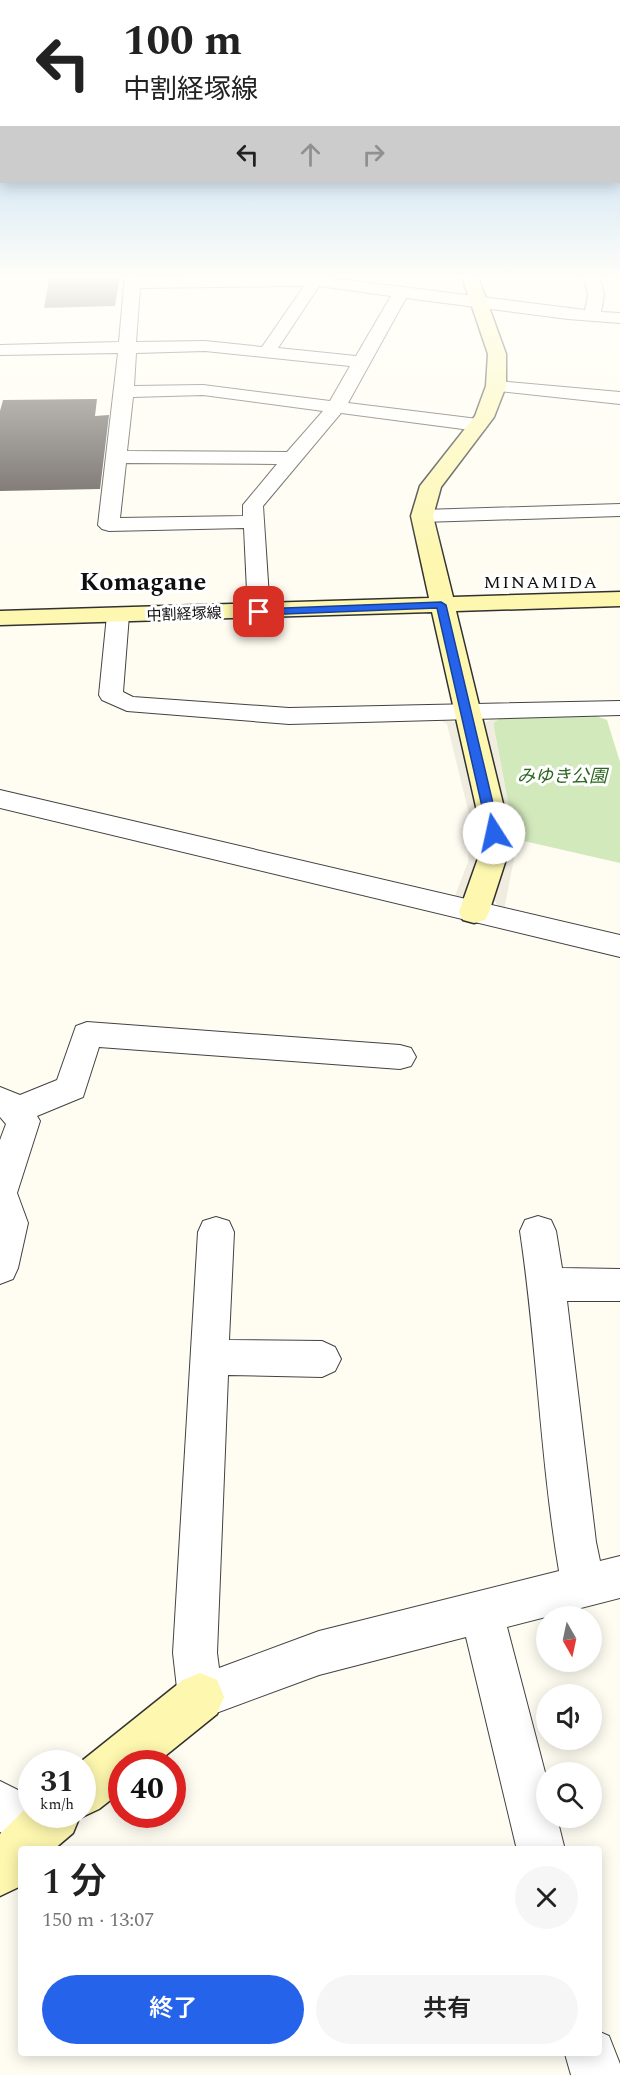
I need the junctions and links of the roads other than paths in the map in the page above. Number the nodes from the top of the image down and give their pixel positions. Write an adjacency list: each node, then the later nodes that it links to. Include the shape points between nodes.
1 (125, 371): 5 (street)
2 (355, 371): 7 (street)
3 (497, 371): 4 (street)
4 (496, 386): 6 (street); 8 (street)
5 (124, 392): 7 (street, via 203,390); 9 (street)
6 (620, 398)
7 (336, 407): 8 (street); 10 (street)
8 (478, 425): 12 (street, via 431,486)
9 (117, 458): 10 (street); 13 (street, via 109,525)
10 (291, 458): 13 (street, via 253,505)
11 (618, 506): 12 (street)
12 (422, 516): 15 (street)
13 (253, 522): 16 (street)
14 (620, 599): 15 (street, 中割経塚線)
15 (441, 605): 16 (street, 中割経塚線); 19 (street)
16 (259, 612): 17 (street, 中割経塚線)
17 (118, 615): 18 (street, 中割経塚線); 19 (street, via 111,695 127,704 289,716)
18 (0, 618)
19 (467, 713): 20 (street); 22 (street, via 496,847)
20 (618, 714)
21 (0, 799): 22 (street)
22 (474, 912): 23 (street)
23 (620, 946)
24 (400, 1058): 25 (street, via 87,1034 70,1088)
25 (7, 1106): 26 (street, via 23,1121)
26 (0, 1193): 29 (street, via 10,1223)
27 (538, 1231): 30 (street)
28 (216, 1232): 32 (street)
29 (0, 1268)
30 (548, 1284): 31 (street); 34 (street, via 574,1543)
31 (620, 1285)
32 (210, 1358): 33 (street); 36 (street, via 195,1653)
33 (322, 1359)
34 (602, 1582): 35 (street)
35 (482, 1612): 36 (street, via 319,1653); 39 (street)
36 (200, 1697): 37 (street)
37 (96, 1781)
38 (24, 1828): 40 (street)
39 (540, 1846)
40 (0, 1871)
41 (592, 2056): 42 (street)
42 (597, 2075)

